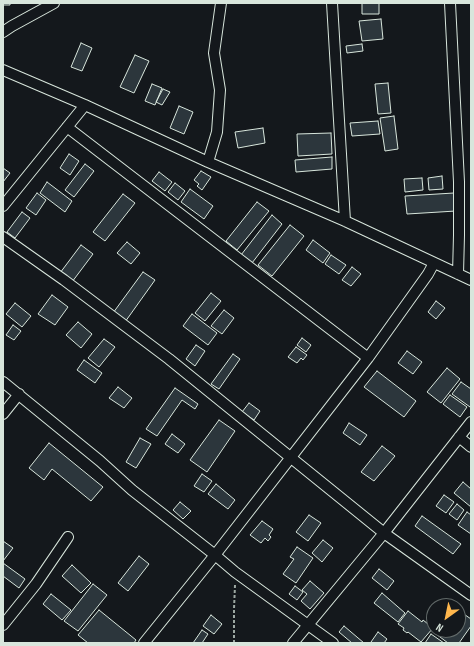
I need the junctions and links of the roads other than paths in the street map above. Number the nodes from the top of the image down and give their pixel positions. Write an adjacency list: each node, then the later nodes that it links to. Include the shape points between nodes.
1 (54, 3): 5 (street)
2 (221, 3): 9 (street, via 214,53 220,90 217,132)
3 (332, 3): 11 (street)
4 (450, 3): 14 (street, via 458,182)
5 (3, 32)
6 (3, 70): 7 (street)
7 (85, 105): 8 (street); 9 (street)
8 (67, 127): 10 (street); 16 (street)
9 (208, 162): 11 (street)
10 (3, 206)
11 (345, 221): 13 (street)
12 (3, 236): 23 (street, via 163,354)
13 (434, 263): 14 (street); 16 (street)
14 (458, 274): 15 (street)
15 (471, 280)
16 (368, 358): 23 (street)
17 (3, 382): 18 (street)
18 (19, 394): 19 (street); 26 (street, via 100,460 132,490)
19 (3, 414)
20 (471, 422): 21 (street)
21 (459, 437): 22 (street); 24 (street)
22 (471, 447)
23 (290, 458): 24 (street); 26 (street)
24 (384, 533): 27 (street); 28 (street)
25 (68, 537): 29 (street, via 36,584)
26 (215, 555): 28 (street); 30 (street)
27 (471, 595)
28 (309, 624): 31 (street); 32 (street)
29 (3, 625)
30 (144, 643)
31 (293, 643)
32 (333, 643)

